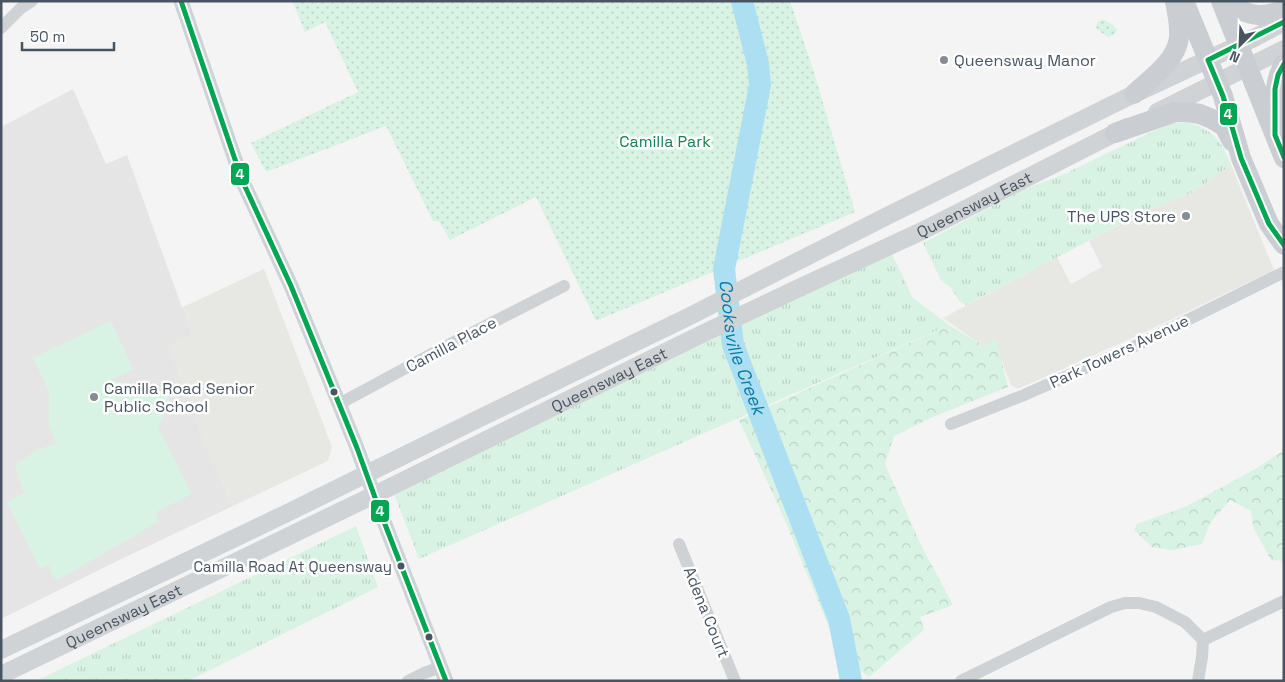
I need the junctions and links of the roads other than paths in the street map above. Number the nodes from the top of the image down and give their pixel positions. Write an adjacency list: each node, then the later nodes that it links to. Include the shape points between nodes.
1 (32, 1): 9 (street)
2 (181, 1): 24 (street, via 242,180 291,286)
3 (1175, 1): 16 (main road, via 1179,37 1174,53 1166,65)
4 (1184, 1): 12 (main road)
5 (1221, 1): 10 (main road)
6 (1229, 1): 7 (main road, via 1233,7 1254,14)
7 (1284, 11)
8 (1284, 22): 10 (main road, Queensway East)
9 (1, 28)
10 (1239, 46): 12 (main road, Queensway East); 14 (main road)
11 (1284, 49): 14 (main road, Queensway East)
12 (1208, 60): 15 (main road); 16 (main road, Queensway East)
13 (1284, 64): 18 (main road, via 1276,89)
14 (1248, 67): 15 (main road, Queensway East); 18 (main road)
15 (1217, 82): 17 (main road, Queensway East); 19 (main road)
16 (1134, 94): 26 (main road, Queensway East)
17 (1115, 133): 19 (main road, via 1175,112 1200,114 1224,126); 27 (main road, Queensway East, via 922,231 704,333)
18 (1275, 135): 20 (main road)
19 (1241, 158): 21 (main road, via 1269,224)
20 (1284, 158)
21 (1284, 245)
22 (1284, 272): 25 (street, Park Towers Avenue, via 1133,346)
23 (564, 286): 24 (street, Camilla Place)
24 (339, 404): 26 (street)
25 (951, 424)
26 (366, 474): 27 (street); 31 (main road, Queensway East)
27 (374, 495): 32 (street); 33 (main road, Queensway East)
28 (679, 544): 35 (street, Adena Court)
29 (1284, 601): 30 (street)
30 (1202, 640): 36 (street, via 1185,622 1156,607 1125,603); 37 (street)
31 (1, 650)
32 (444, 674): 34 (street, via 424,672)
33 (1, 675)
34 (408, 681)
35 (735, 681)
36 (961, 681)
37 (1198, 681)

